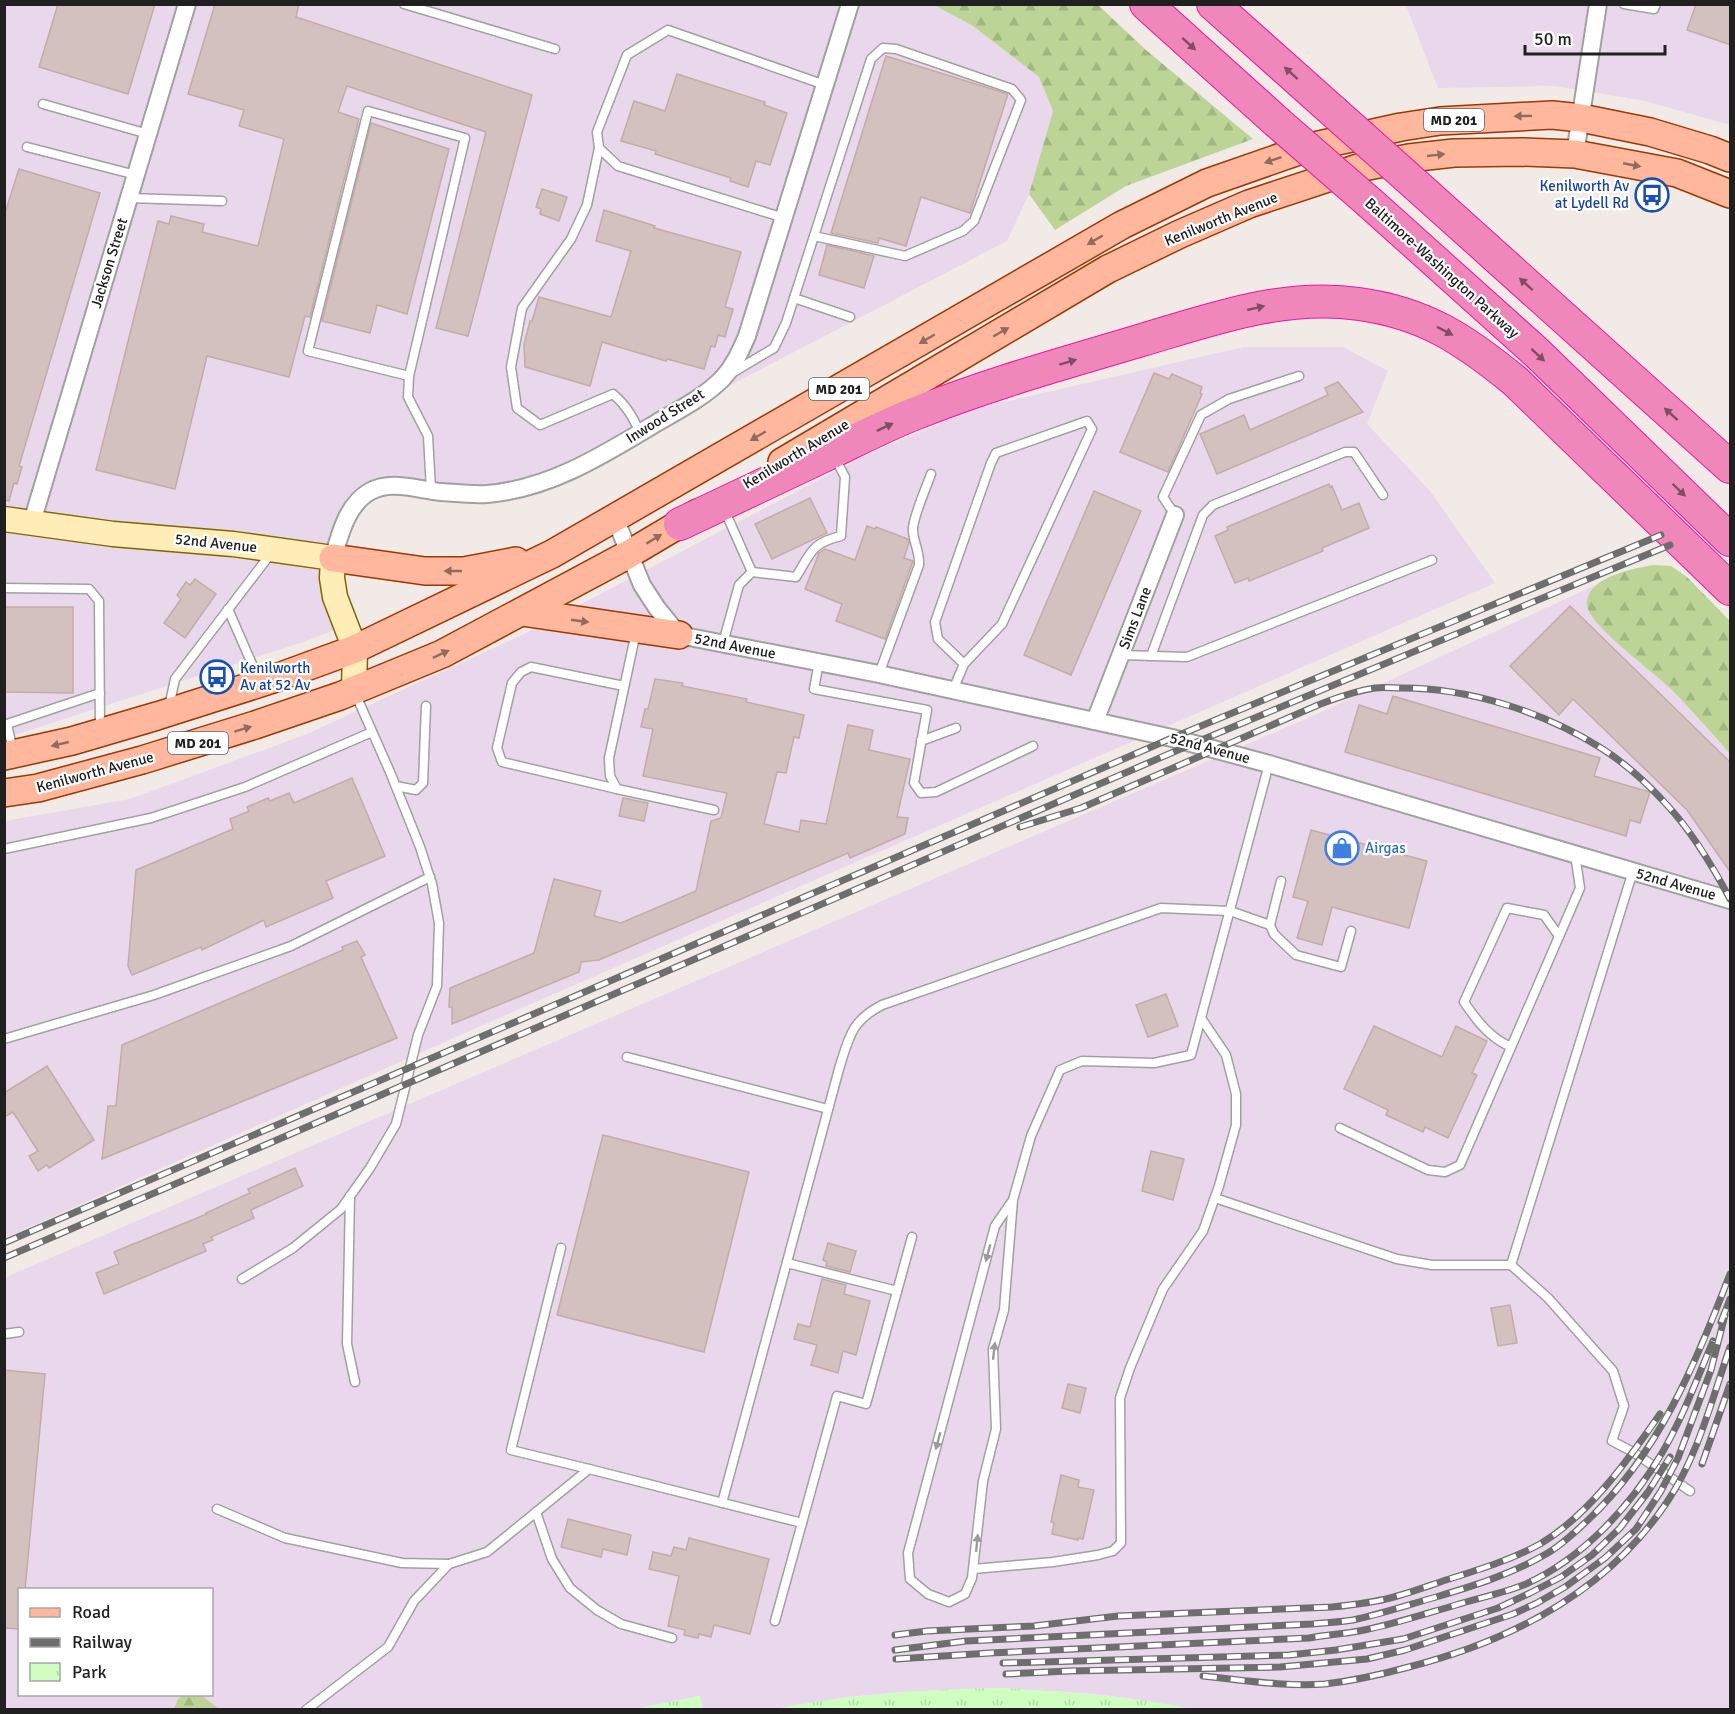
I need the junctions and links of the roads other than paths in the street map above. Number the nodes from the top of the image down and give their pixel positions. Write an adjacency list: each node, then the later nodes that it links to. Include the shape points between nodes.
1 (187, 4): 13 (street, Jackson Street)
2 (404, 4): 9 (lane)
3 (850, 4): 10 (street, Inwood Street)
4 (1146, 4): 41 (highway, Baltimore-Washington Parkway, one-way to 41, bridge, via 1534,351)
5 (1213, 4): 31 (highway, one-way to 5, bridge)
6 (1598, 4): 12 (street)
7 (1624, 4): 8 (lane, via 1654,9)
8 (1656, 4)
9 (555, 49)
10 (825, 85): 15 (lane, via 668,30 627,55 597,132); 22 (street, Inwood Street)
11 (42, 104): 13 (lane)
12 (1581, 118): 16 (street); 17 (main road, MD 201, via 1650,132); 37 (main road, MD 201, one-way to 37, via 1509,116 1401,127 1310,147 1207,183 1122,225)
13 (148, 134): 18 (street, Jackson Street)
14 (27, 147): 18 (lane)
15 (599, 148): 22 (lane, via 618,166); 29 (lane, via 587,206 571,239 522,308 512,367 517,408 540,425 613,394 622,401)
16 (1575, 154): 19 (main road, Kenilworth Avenue / MD 201, one-way to 19, via 1677,173); 40 (main road, Kenilworth Avenue / MD 201, one-way to 16, via 1108,269 1250,204 1358,168 1409,158 1454,153)
17 (1731, 158)
18 (136, 175): 20 (street, Jackson Street)
19 (1731, 194)
20 (129, 198): 21 (lane); 39 (street, Jackson Street)
21 (222, 201)
22 (783, 218): 28 (street, Inwood Street, via 747,336)
23 (814, 236): 23 (lane, via 871,60 883,48 897,49 1012,89 1021,100 974,221 963,231 905,256); 24 (lane)
24 (794, 298): 25 (lane); 28 (lane, via 774,348)
25 (850, 317)
26 (409, 376): 26 (lane, via 308,351 368,111 465,138); 33 (lane, via 408,397 428,436)
27 (1299, 376): 36 (lane, via 1229,399 1202,415 1163,497)
28 (721, 380): 29 (street, Inwood Street)
29 (640, 433): 33 (street, Inwood Street, via 558,477 520,489 485,494)
30 (832, 452): 35 (highway); 47 (lane, via 844,477 841,536 815,546 796,577); 49 (highway, one-way to 49, via 912,414 996,383 1214,318 1307,300 1358,303 1426,322 1479,352 1515,381)
31 (1731, 467)
32 (931, 474): 60 (lane, via 913,527 919,565)
33 (430, 490): 45 (street, Inwood Street, via 382,487 358,500 348,514)
34 (1383, 495): 57 (lane, via 1354,452 1345,452 1213,505 1203,515)
35 (722, 504): 40 (highway); 47 (lane)
36 (1175, 515): 56 (street, Sims Lane)
37 (615, 518): 43 (main road, MD 201); 44 (street)
38 (4, 519): 39 (street, 52nd Avenue)
39 (32, 522): 42 (street, 52nd Avenue)
40 (680, 524): 44 (main road, Kenilworth Avenue / MD 201, one-way to 40)
41 (1731, 540)
42 (274, 550): 45 (street, 52nd Avenue); 50 (lane)
43 (552, 554): 45 (main road, one-way to 45, via 464,571 425,571); 55 (main road, MD 201)
44 (629, 554): 51 (main road, Kenilworth Avenue / MD 201); 53 (street, via 642,585)
45 (333, 558): 55 (street, via 335,597)
46 (1432, 560): 57 (lane, via 1187,657)
47 (752, 572): 54 (lane, via 739,585)
48 (4, 588): 65 (lane, via 89,589 99,601)
49 (1731, 589)
50 (228, 609): 61 (lane); 67 (lane, via 175,679)
51 (522, 612): 52 (main road, one-way to 52); 63 (main road, Kenilworth Avenue / MD 201, one-way to 51, via 442,654)
52 (637, 629): 53 (main road); 62 (lane)
53 (679, 635): 54 (street, 52nd Avenue)
54 (723, 643): 58 (street, 52nd Avenue)
55 (355, 649): 61 (main road, MD 201); 63 (street)
56 (1120, 655): 57 (lane); 68 (street, Sims Lane)
57 (1151, 656)
58 (819, 662): 60 (street, 52nd Avenue); 72 (lane, via 814,689 927,710)
59 (964, 664): 59 (lane, via 1002,624 1092,429 1087,421 996,453 935,622 938,639); 64 (lane)
60 (879, 674): 64 (street, 52nd Avenue)
61 (261, 683): 67 (main road, MD 201)
62 (624, 686): 77 (lane, via 609,758 610,776); 77 (lane, via 531,667 512,683 497,748 502,762)
63 (354, 690): 70 (lane); 78 (main road, Kenilworth Avenue / MD 201, one-way to 63, via 142,760)
64 (953, 690): 68 (street, 52nd Avenue)
65 (100, 693): 71 (lane); 74 (lane, via 7,724)
66 (426, 706): 76 (lane, via 423,783 416,790)
67 (168, 713): 71 (main road, MD 201)
68 (1095, 721): 75 (street, 52nd Avenue)
69 (956, 728): 72 (lane)
70 (372, 732): 76 (lane); 80 (lane, via 245,787 151,818)
71 (100, 733): 74 (main road, MD 201, one-way to 74)
72 (921, 741): 73 (lane, via 914,783 921,793 936,792)
73 (1033, 746)
74 (9, 755)
75 (1269, 764): 81 (street, 52nd Avenue); 86 (lane)
76 (396, 786): 83 (lane)
77 (617, 789): 79 (lane)
78 (4, 794)
79 (714, 810)
80 (4, 849)
81 (1575, 854): 82 (street, 52nd Avenue); 89 (lane, via 1580,888)
82 (1634, 871): 85 (street, 52nd Avenue); 102 (lane)
83 (430, 877): 91 (lane, via 291,946 154,995); 96 (lane, via 440,923 436,986 418,1035 396,1124)
84 (1281, 881): 87 (lane)
85 (1731, 900)
86 (1230, 911): 87 (lane); 90 (lane); 94 (lane, via 1161,908 867,1012 848,1040)
87 (1270, 925): 88 (lane, via 1296,955 1341,967)
88 (1351, 931)
89 (1559, 936): 92 (lane); 92 (lane, via 1544,915 1507,908 1464,1002 1498,1042)
90 (1201, 1018): 97 (lane, via 1226,1055 1236,1094 1236,1125); 98 (lane, via 1191,1055 1154,1063 1082,1061 1060,1070 1031,1136)
91 (4, 1040)
92 (1511, 1047): 95 (lane, via 1460,1165 1445,1172 1428,1170)
93 (627, 1057): 94 (lane)
94 (828, 1109): 101 (lane)
95 (1340, 1128)
96 (350, 1196): 103 (lane, via 293,1248); 107 (lane, via 347,1344)
97 (1215, 1198): 102 (lane, via 1397,1259 1432,1265); 115 (lane, via 1203,1232 1163,1289 1120,1398 1121,1544 1113,1551 1087,1557)
98 (1013, 1200): 115 (lane, one-way to 98, via 983,1481 996,1429 993,1349 1004,1310); 115 (lane, one-way to 115, via 995,1226 908,1553 910,1579 928,1594 949,1602 965,1594)
99 (912, 1237): 104 (lane)
100 (561, 1248): 108 (lane, via 511,1450)
101 (787, 1263): 104 (lane); 110 (lane)
102 (1511, 1265): 109 (lane, via 1548,1298 1613,1371 1624,1406 1612,1441)
103 (242, 1279)
104 (897, 1291): 113 (lane, via 866,1404 837,1396)
105 (19, 1332): 106 (lane)
106 (4, 1334)
107 (355, 1382)
108 (589, 1469): 110 (lane); 112 (lane)
109 (1690, 1491)
110 (722, 1503): 113 (lane)
111 (217, 1509): 114 (lane, via 285,1538 402,1563)
112 (536, 1512): 114 (lane, via 487,1552); 117 (lane, via 552,1559 570,1588 621,1624)
113 (802, 1523): 116 (lane)
114 (449, 1564): 118 (lane, via 414,1601 388,1647)
115 (974, 1569)
116 (775, 1621)
117 (672, 1638)
118 (306, 1710)

